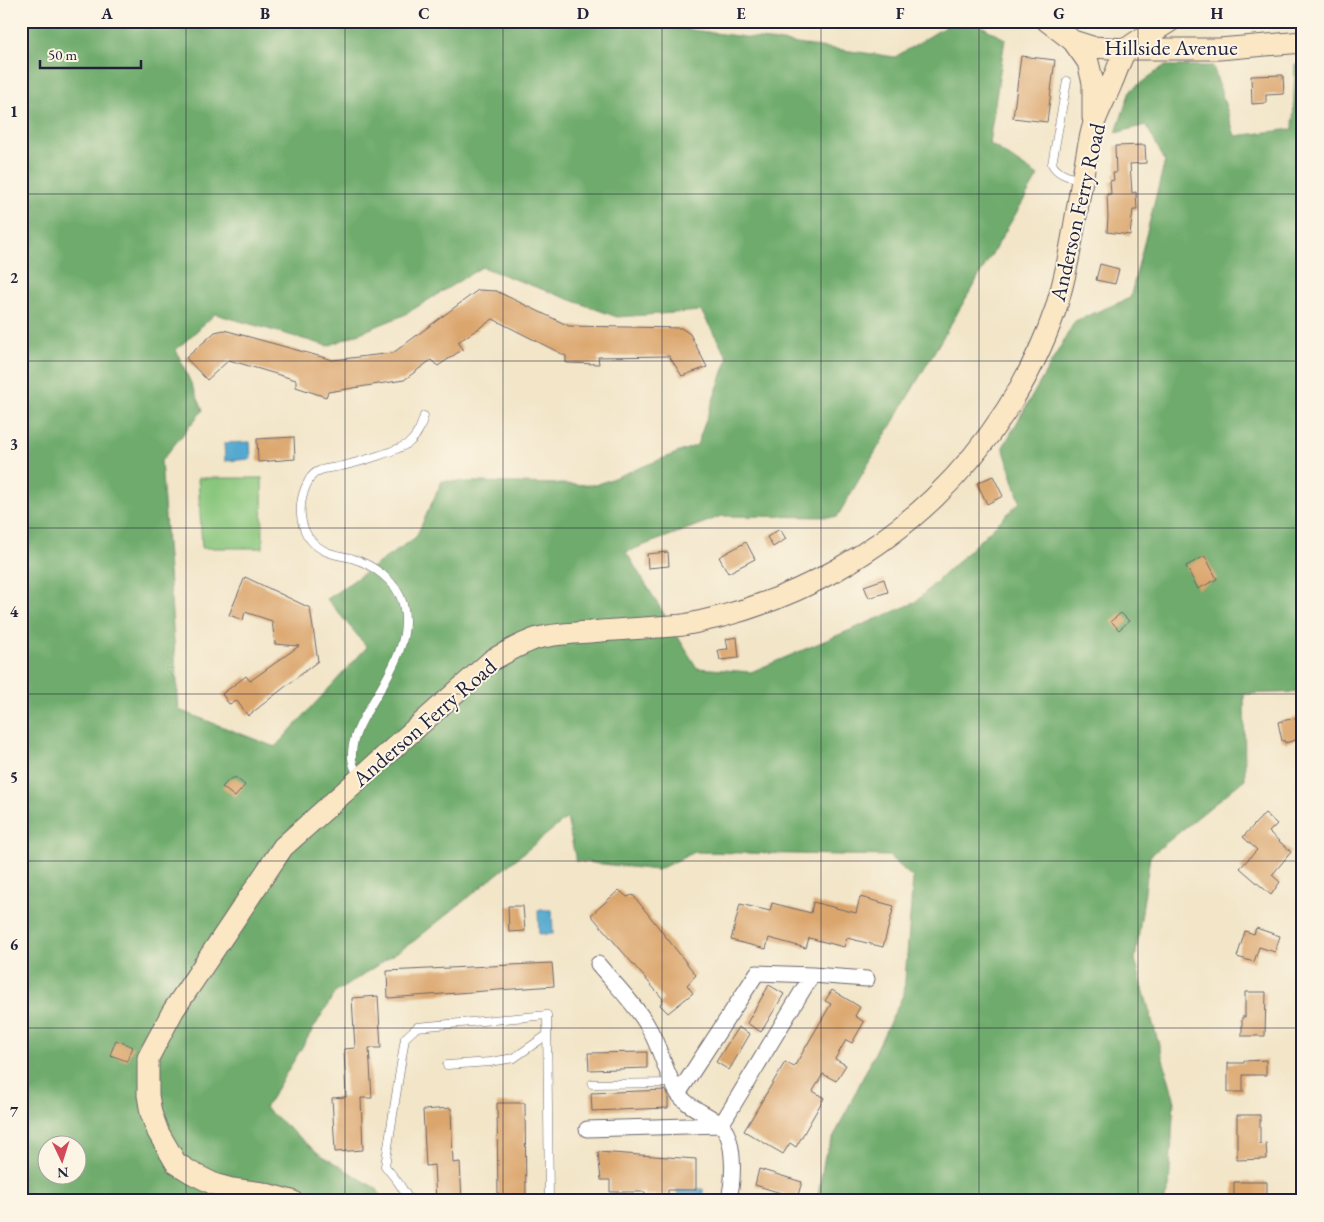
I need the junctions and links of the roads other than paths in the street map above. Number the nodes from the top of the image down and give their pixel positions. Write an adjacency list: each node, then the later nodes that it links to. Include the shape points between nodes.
1 (1047, 21): 4 (street, Hillside Avenue)
2 (1170, 21): 6 (street)
3 (1182, 21): 7 (street, via 1184,35)
4 (1073, 41): 6 (street, Hillside Avenue, via 1092,47); 9 (street, via 1088,62 1093,83)
5 (1303, 42): 7 (street, Hillside Avenue)
6 (1127, 49): 7 (street, Hillside Avenue); 9 (street, Anderson Ferry Road)
7 (1192, 49)
8 (1067, 81): 10 (lane, via 1052,164 1063,174)
9 (1093, 128): 10 (street, Anderson Ferry Road)
10 (1083, 181): 12 (street, Anderson Ferry Road, via 1068,264 1055,310 1024,379 984,442 934,498 905,523 875,546 810,584 740,611 684,625 556,634 520,645 492,660)
11 (424, 416): 12 (lane, via 419,431 408,443 342,466 319,470 310,478 303,493 300,512 303,529 310,542 326,552 368,564 385,576 403,602 400,652 357,729 353,745 352,759)
12 (359, 779): 22 (street, Anderson Ferry Road, via 283,847 173,1011 148,1058 148,1095 152,1113 158,1132 176,1163 214,1184)
13 (598, 964): 19 (street, via 646,1022)
14 (812, 974): 15 (street); 19 (street, via 757,972); 20 (street)
15 (867, 979)
16 (547, 1035): 17 (lane, via 514,1058); 23 (lane, via 547,1015 417,1027 405,1038 385,1166); 24 (lane)
17 (447, 1065)
18 (592, 1084): 19 (lane)
19 (676, 1088): 20 (street, via 701,1112)
20 (721, 1125): 21 (street); 25 (street, via 729,1142 733,1176)
21 (587, 1129)
22 (292, 1201)
23 (410, 1201)
24 (550, 1201)
25 (728, 1201)

